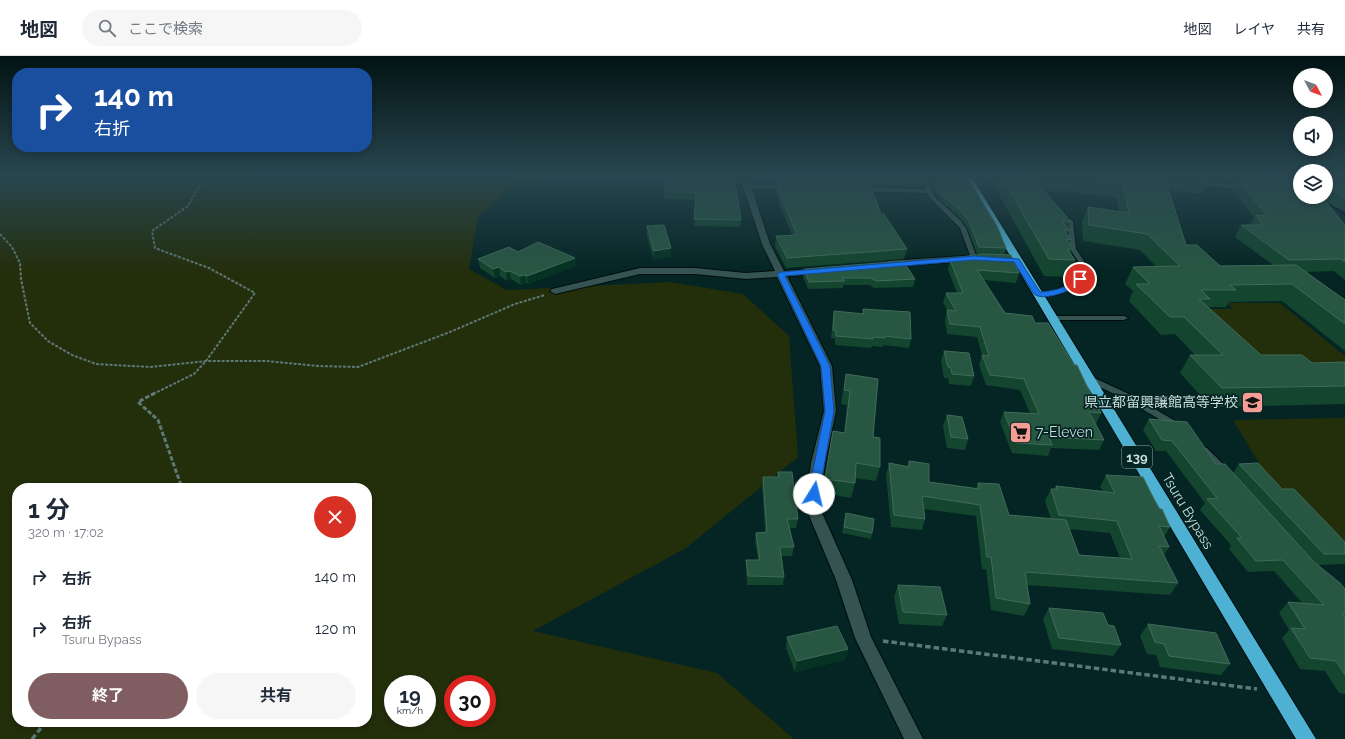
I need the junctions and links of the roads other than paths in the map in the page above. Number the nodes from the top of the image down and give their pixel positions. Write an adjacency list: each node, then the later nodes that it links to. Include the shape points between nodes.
1 (755, 208): 9 (street, via 766,244)
2 (943, 208): 5 (lane, via 962,228)
3 (984, 208): 11 (highway, Tsuru Bypass / 139, via 1013,260)
4 (1070, 222): 11 (lane, via 1073,250 1081,261 1079,283 1054,293)
5 (974, 258): 6 (street); 7 (street)
6 (988, 258)
7 (877, 265)
8 (832, 269): 9 (street)
9 (781, 274): 10 (street, via 746,276 640,271); 18 (street, via 826,366 830,411 818,463 812,506 844,580 863,638)
10 (555, 291)
11 (1038, 294): 12 (highway, Tsuru Bypass / 139)
12 (1053, 318): 13 (lane); 14 (highway, Tsuru Bypass / 139)
13 (1124, 318)
14 (1090, 379): 15 (lane, via 1128,397); 19 (highway, Tsuru Bypass / 139)
15 (1187, 431)
16 (1197, 443): 17 (lane)
17 (1232, 482)
18 (914, 739)
19 (1307, 739)

